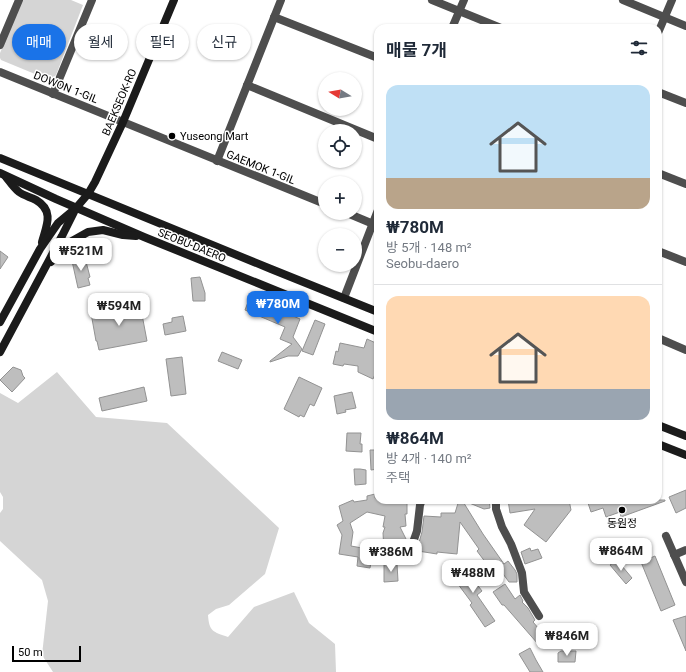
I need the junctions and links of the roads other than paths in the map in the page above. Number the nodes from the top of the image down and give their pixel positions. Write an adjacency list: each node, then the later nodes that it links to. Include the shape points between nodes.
1 (19, 0): 16 (street)
2 (92, 0): 20 (street)
3 (174, 0): 23 (main road, BAEKSEOK-RO)
4 (281, 0): 10 (street)
5 (432, 0): 9 (street)
6 (464, 0): 9 (street)
7 (623, 0): 11 (street)
8 (672, 0): 11 (street)
9 (459, 11): 12 (street); 13 (street)
10 (274, 17): 17 (street); 19 (street)
11 (664, 17): 14 (street); 15 (street)
12 (454, 24)
13 (491, 24)
14 (661, 24)
15 (686, 26)
16 (0, 45)
17 (374, 56)
18 (0, 72): 20 (street, DOWON 1-GIL)
19 (247, 85): 24 (street); 26 (street)
20 (53, 94): 23 (street, DOWON 1-GIL)
21 (662, 94): 22 (street)
22 (686, 104)
23 (123, 122): 26 (street, GAEMOK 1-GIL); 30 (main road, BAEKSEOK-RO)
24 (374, 137)
25 (0, 158): 30 (main road, SEOBU-DAERO)
26 (217, 161): 31 (street, GAEMOK 1-GIL)
27 (2, 174): 32 (main road, SEOBU-DAERO); 37 (main road, via 19,192 36,200 47,212 49,219)
28 (662, 175): 29 (street)
29 (686, 184)
30 (88, 194): 32 (main road, BAEKSEOK-RO); 41 (main road, SEOBU-DAERO)
31 (318, 201)
32 (76, 208): 36 (main road, SEOBU-DAERO); 37 (main road, BAEKSEOK-RO, via 58,223); 40 (main road, BAEKSEOK-RO)
33 (362, 220): 34 (street)
34 (374, 225)
35 (374, 227): 41 (street)
36 (144, 237): 40 (main road, via 103,230 88,232 72,241); 44 (main road, SEOBU-DAERO)
37 (40, 249): 43 (main road, BAEKSEOK-RO)
38 (662, 253): 39 (street)
39 (686, 262)
40 (44, 270): 47 (main road, BAEKSEOK-RO)
41 (344, 298): 42 (main road, SEOBU-DAERO)
42 (374, 310)
43 (0, 322)
44 (374, 330)
45 (662, 340): 46 (street)
46 (686, 350)
47 (0, 352)
48 (662, 427): 49 (main road)
49 (686, 436)
50 (662, 446): 51 (main road)
51 (686, 455)
52 (420, 504): 56 (street, via 417,531)
53 (496, 504): 59 (street, via 502,527 512,544 522,573 524,592)
54 (666, 536): 57 (street)
55 (686, 550): 57 (street)
56 (410, 551)
57 (674, 555): 58 (street)
58 (686, 582)
59 (539, 616)

